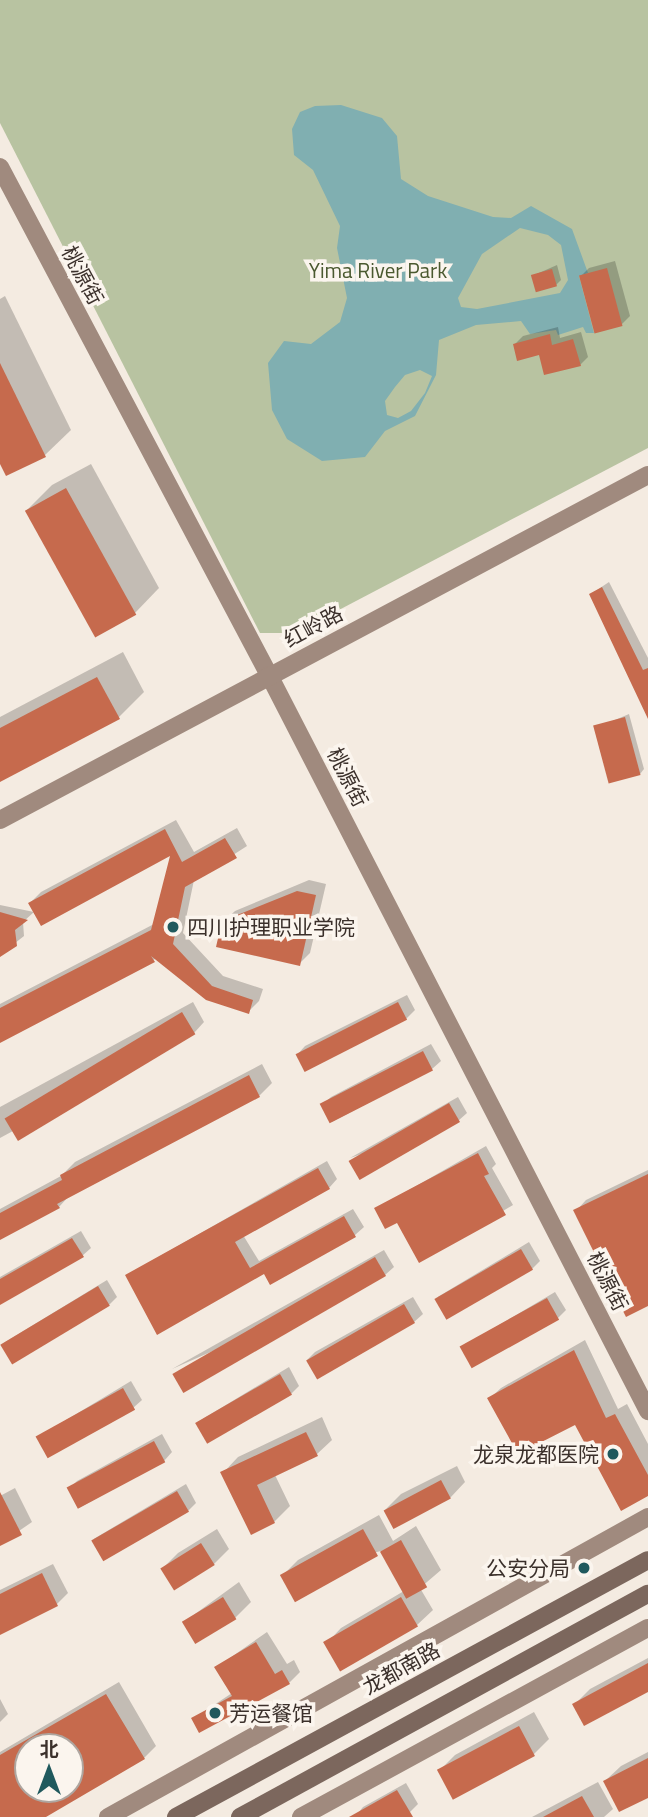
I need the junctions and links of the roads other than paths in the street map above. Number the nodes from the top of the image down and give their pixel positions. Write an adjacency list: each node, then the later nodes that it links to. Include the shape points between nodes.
1 (0, 167): 3 (street, 桃源街)
2 (648, 475): 3 (street, 红岭路)
3 (269, 675): 4 (street, 红岭路); 5 (street, 桃源街)
4 (0, 820)
5 (648, 1411)
6 (648, 1517): 10 (street)
7 (648, 1560): 11 (main road, 龙都南路)
8 (648, 1594): 12 (main road)
9 (648, 1628): 13 (street)
10 (108, 1817)
11 (176, 1817)
12 (240, 1817)
13 (301, 1817)

